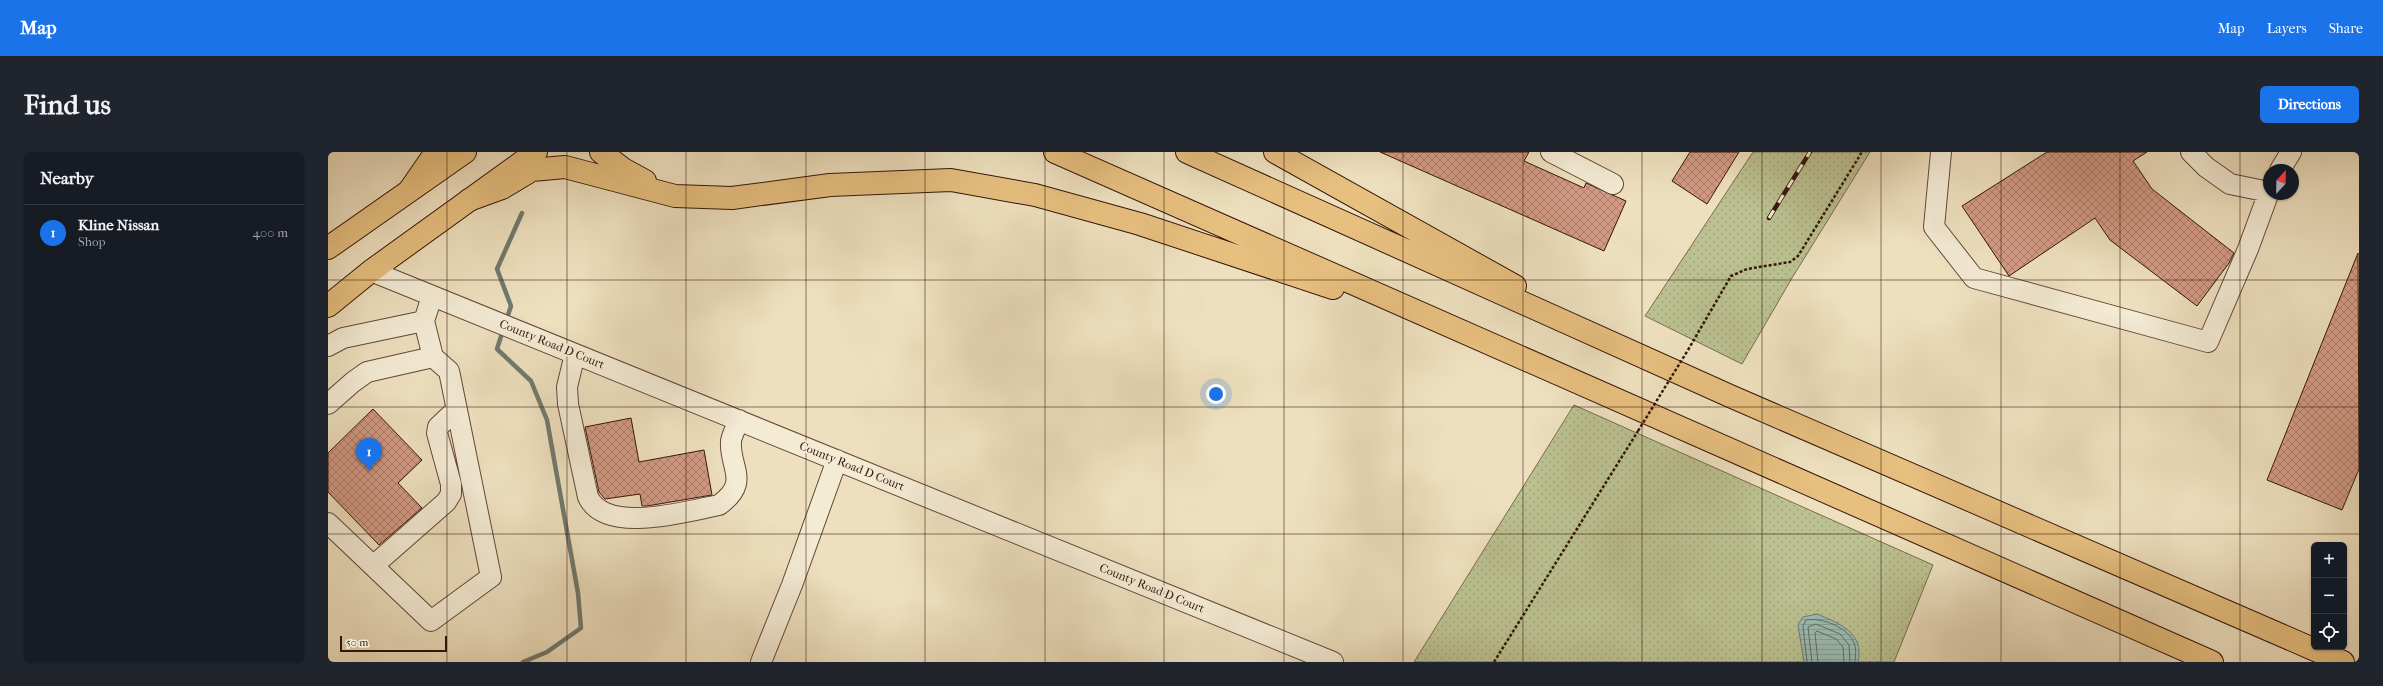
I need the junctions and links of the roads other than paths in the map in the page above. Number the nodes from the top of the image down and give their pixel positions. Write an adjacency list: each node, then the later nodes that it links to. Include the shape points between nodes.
1 (436, 152): 14 (main road)
2 (465, 152): 14 (main road)
3 (536, 152): 17 (main road)
4 (601, 152): 16 (main road, via 623,169)
5 (1055, 152): 24 (main road)
6 (1187, 152): 26 (main road)
7 (1275, 152): 26 (main road)
8 (1551, 152): 13 (street)
9 (1941, 152): 18 (street, via 1934,227 1974,278 2208,342)
10 (2191, 152): 15 (street, via 2206,167 2230,184)
11 (2291, 152): 12 (street)
12 (2284, 164)
13 (1612, 184)
14 (409, 191): 19 (main road)
15 (2263, 191)
16 (674, 196): 17 (main road, via 565,167 532,170 502,188); 24 (main road, via 732,198 830,185 951,180 1035,195 1140,224)
17 (469, 200): 20 (main road)
18 (2266, 200)
19 (328, 248)
20 (371, 270): 21 (street, County Road D Court); 22 (main road)
21 (432, 296): 23 (street); 27 (street, County Road D Court)
22 (328, 306)
23 (424, 321): 25 (street, via 343,338); 28 (street)
24 (1443, 324): 37 (main road)
25 (328, 346)
26 (1633, 352): 38 (main road)
27 (575, 354): 31 (street, County Road D Court); 31 (street, via 567,387 568,404 588,498 592,506 605,512 631,519 719,505 733,490 737,477 731,440)
28 (433, 357): 29 (street, via 367,372); 30 (street, via 449,371)
29 (328, 404)
30 (457, 409): 34 (street, via 438,427 437,434 451,484 451,494 446,502); 34 (street, via 492,577 431,621)
31 (739, 420): 32 (street, County Road D Court)
32 (837, 460): 35 (street); 36 (street, County Road D Court)
33 (328, 523): 34 (street)
34 (373, 566)
35 (761, 662)
36 (1333, 662)
37 (2212, 662)
38 (2342, 662)

